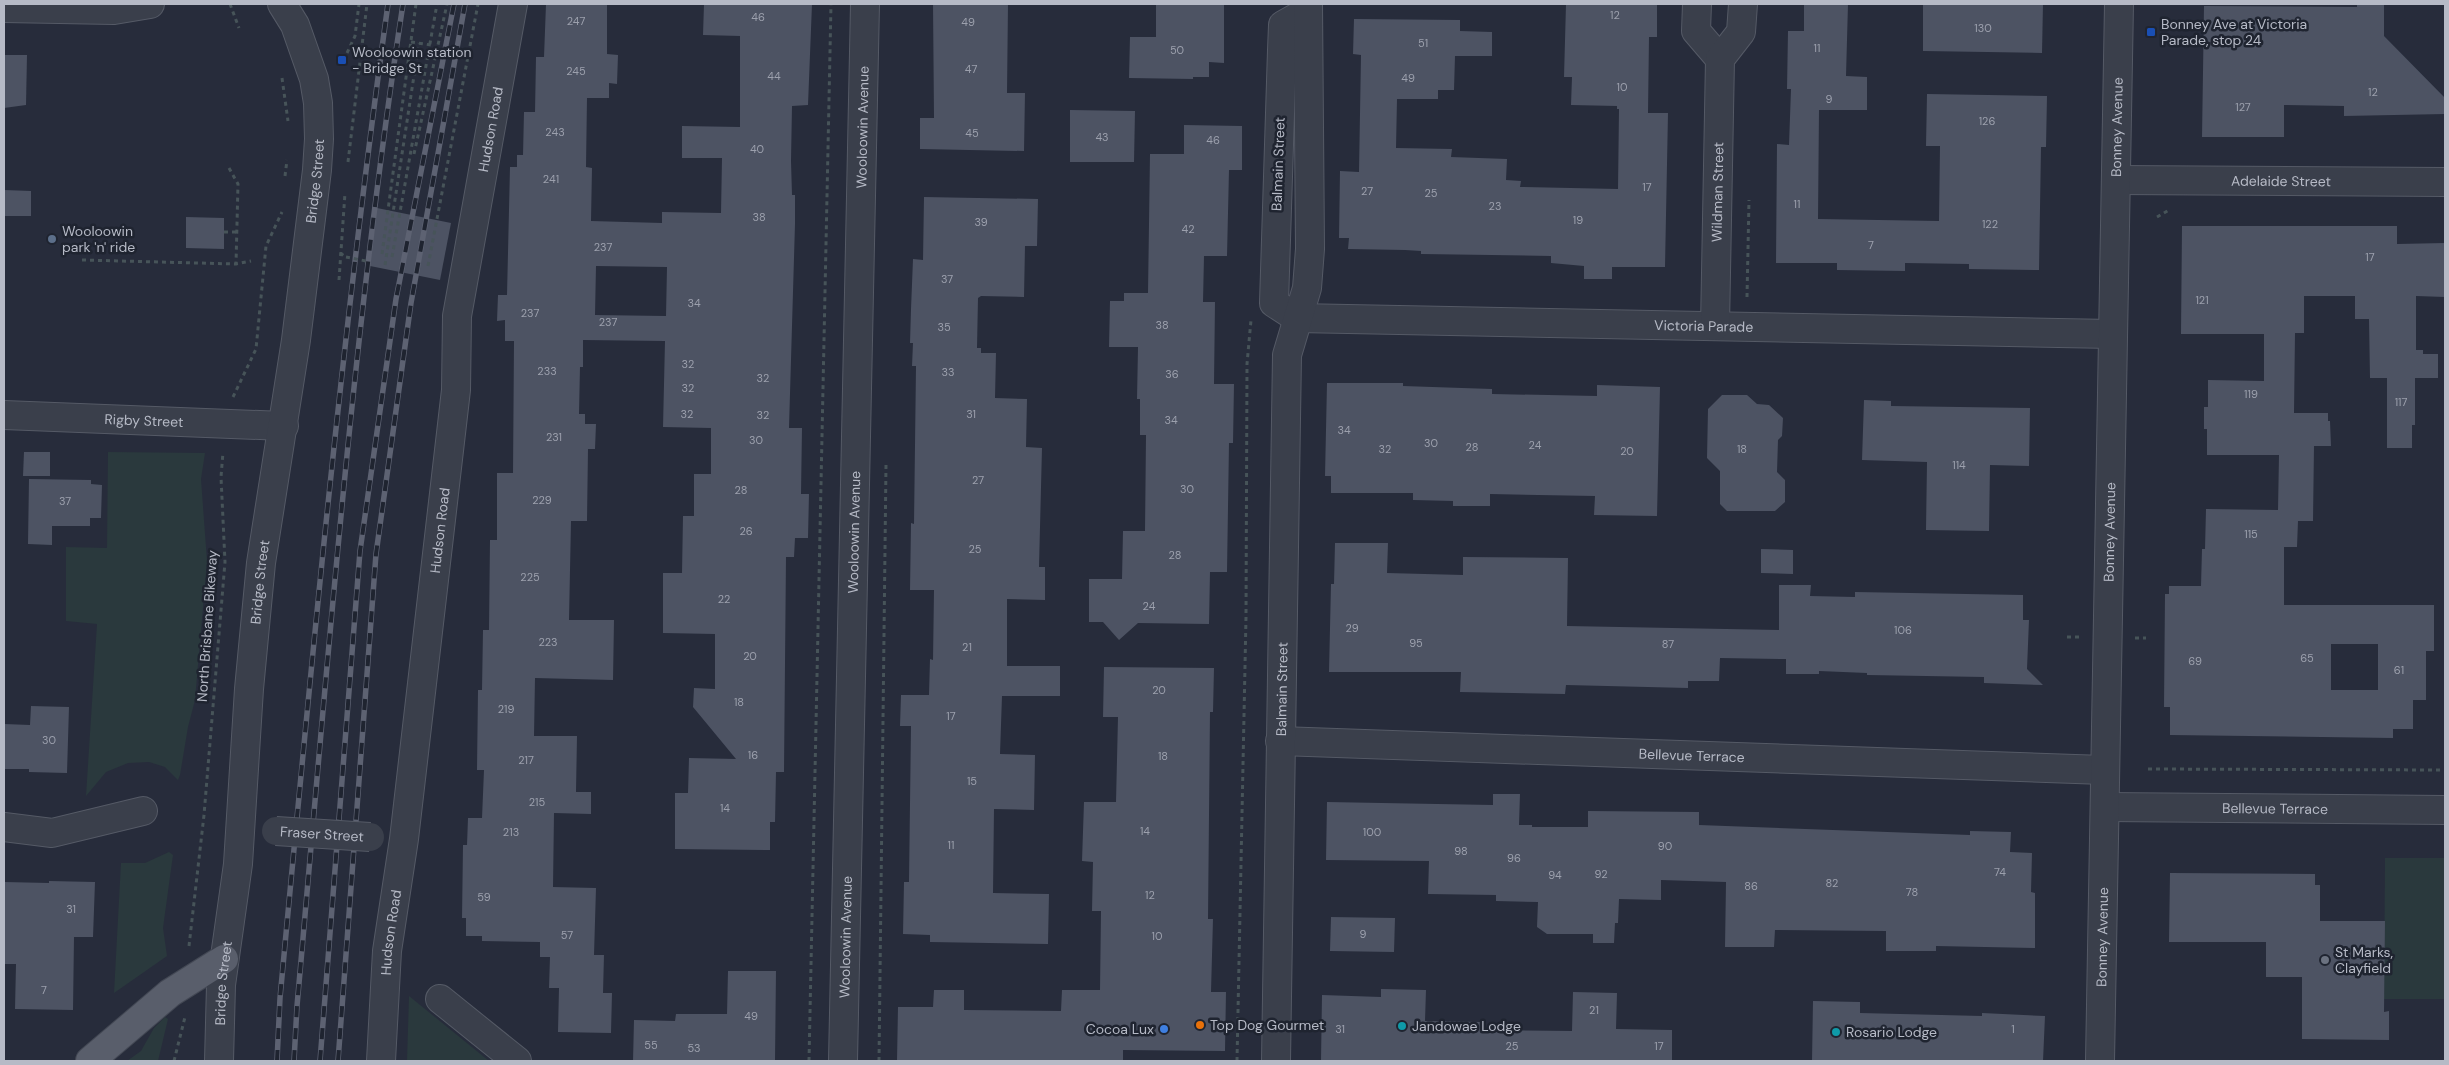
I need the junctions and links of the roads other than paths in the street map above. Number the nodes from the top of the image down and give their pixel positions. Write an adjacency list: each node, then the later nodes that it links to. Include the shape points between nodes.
1 (150, 4): 9 (street, via 114,10)
2 (282, 4): 17 (street, Bridge Street, via 304,49 318,103 317,170)
3 (513, 4): 25 (street, Hudson Road, via 457,316 456,390)
4 (865, 4): 32 (street, Wooloowin Avenue)
5 (1697, 4): 10 (street, via 1696,31)
6 (1743, 4): 10 (street, via 1741,32)
7 (2119, 4): 11 (street, Bonney Avenue)
8 (1308, 7): 13 (street, Balmain Street, via 1310,249 1307,288)
9 (4, 8)
10 (1720, 59): 14 (street, Wildman Street)
11 (2116, 180): 12 (street, Adelaide Street); 15 (street, Bonney Avenue)
12 (2445, 182)
13 (1297, 318): 14 (street, Victoria Parade); 18 (street, Balmain Street, via 1286,355)
14 (1715, 326): 15 (street, Victoria Parade)
15 (2112, 334): 19 (street, Bonney Avenue)
16 (4, 415): 17 (street, Rigby Street)
17 (284, 426): 24 (street, Bridge Street, via 261,563)
18 (1280, 741): 19 (street, Bellevue Terrace); 33 (street, Balmain Street)
19 (2104, 770): 20 (street, Bonney Avenue)
20 (2105, 806): 21 (street, Bellevue Terrace); 34 (street, Bonney Avenue)
21 (2445, 810)
22 (144, 811): 23 (street, via 52,832)
23 (4, 827)
24 (240, 828): 25 (street, Fraser Street, bridge); 26 (street, Bridge Street)
25 (404, 840): 30 (street, Hudson Road, via 387,951)
26 (224, 959): 28 (main road, via 170,993); 29 (street, Bridge Street)
27 (440, 999): 31 (street)
28 (90, 1061)
29 (219, 1061)
30 (381, 1061)
31 (517, 1061)
32 (844, 1061)
33 (1276, 1061)
34 (2100, 1061)

